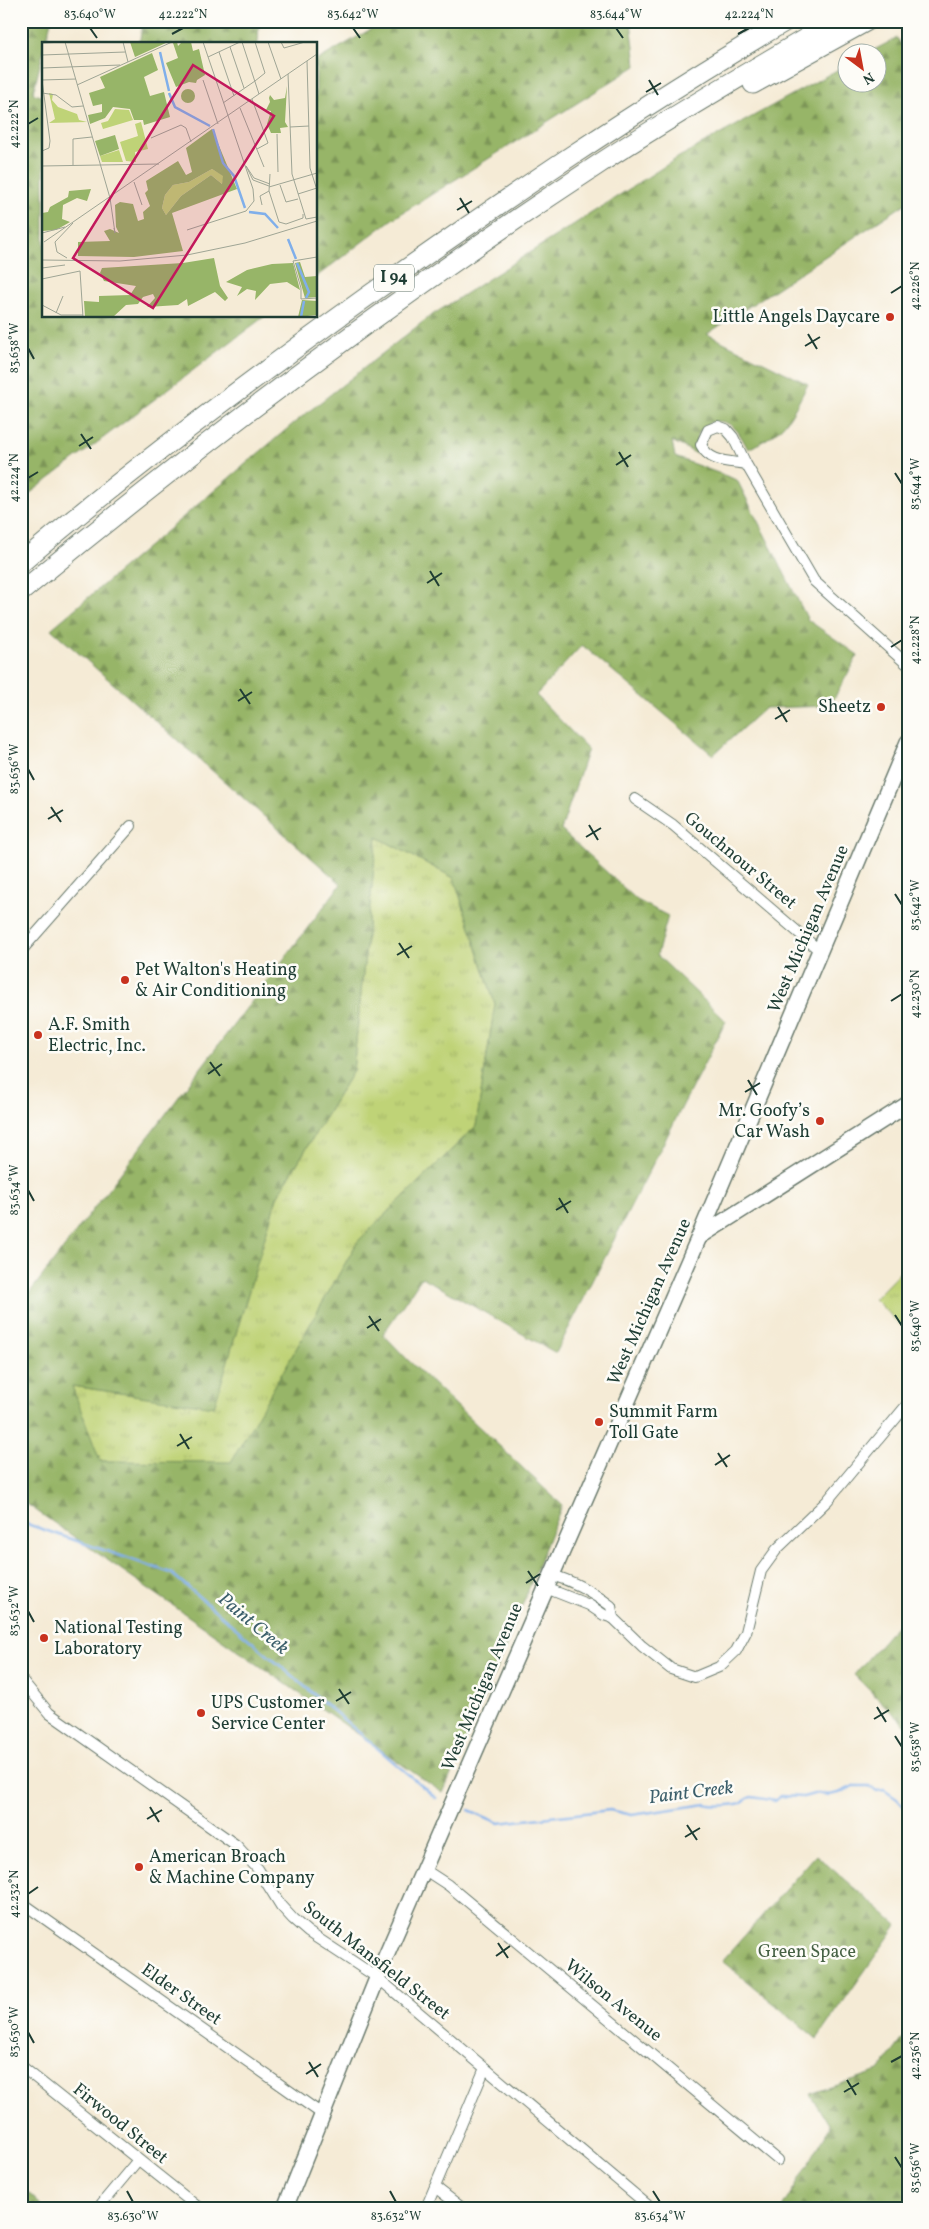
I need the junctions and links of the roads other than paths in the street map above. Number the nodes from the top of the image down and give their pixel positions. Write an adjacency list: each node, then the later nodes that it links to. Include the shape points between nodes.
1 (786, 21): 6 (highway, I 94, via 594,140 452,236 267,368)
2 (835, 21): 4 (highway, I 94)
3 (867, 21): 4 (highway, via 625,154)
4 (600, 163): 7 (highway, I 94, via 440,272 283,386)
5 (746, 464): 5 (street, via 726,429 718,426 708,430 701,446 705,454 713,459); 8 (street, via 814,581)
6 (21, 563)
7 (21, 592)
8 (908, 665)
9 (908, 742): 13 (main road, West Michigan Avenue)
10 (635, 799): 13 (street, Gouchnour Street, via 673,825)
11 (131, 826): 12 (street)
12 (21, 951)
13 (820, 951): 15 (main road, West Michigan Avenue)
14 (908, 1104): 15 (main road)
15 (699, 1237): 17 (main road, West Michigan Avenue)
16 (906, 1406): 18 (street, via 827,1501 777,1549 761,1571 746,1632 736,1651 719,1667 695,1677 671,1669)
17 (549, 1582): 18 (street, via 604,1616); 18 (street, via 565,1579 594,1593 611,1606); 20 (main road, West Michigan Avenue)
18 (613, 1618)
19 (21, 1678): 22 (street, South Mansfield Street, via 49,1713 236,1845 258,1869 293,1919)
20 (425, 1870): 22 (main road, West Michigan Avenue); 27 (street, Wilson Avenue, via 442,1880)
21 (21, 1902): 25 (street, Elder Street)
22 (378, 1978): 24 (street, South Mansfield Street); 25 (main road, West Michigan Avenue)
23 (21, 2066): 26 (street, Firwood Street)
24 (485, 2068): 28 (street); 34 (street, South Mansfield Street)
25 (322, 2114): 31 (main road, West Michigan Avenue)
26 (138, 2160): 29 (street); 30 (street, Firwood Street)
27 (778, 2160)
28 (435, 2187): 32 (street); 33 (street)
29 (98, 2208)
30 (198, 2208)
31 (285, 2208)
32 (426, 2208)
33 (462, 2208)
34 (651, 2208)

